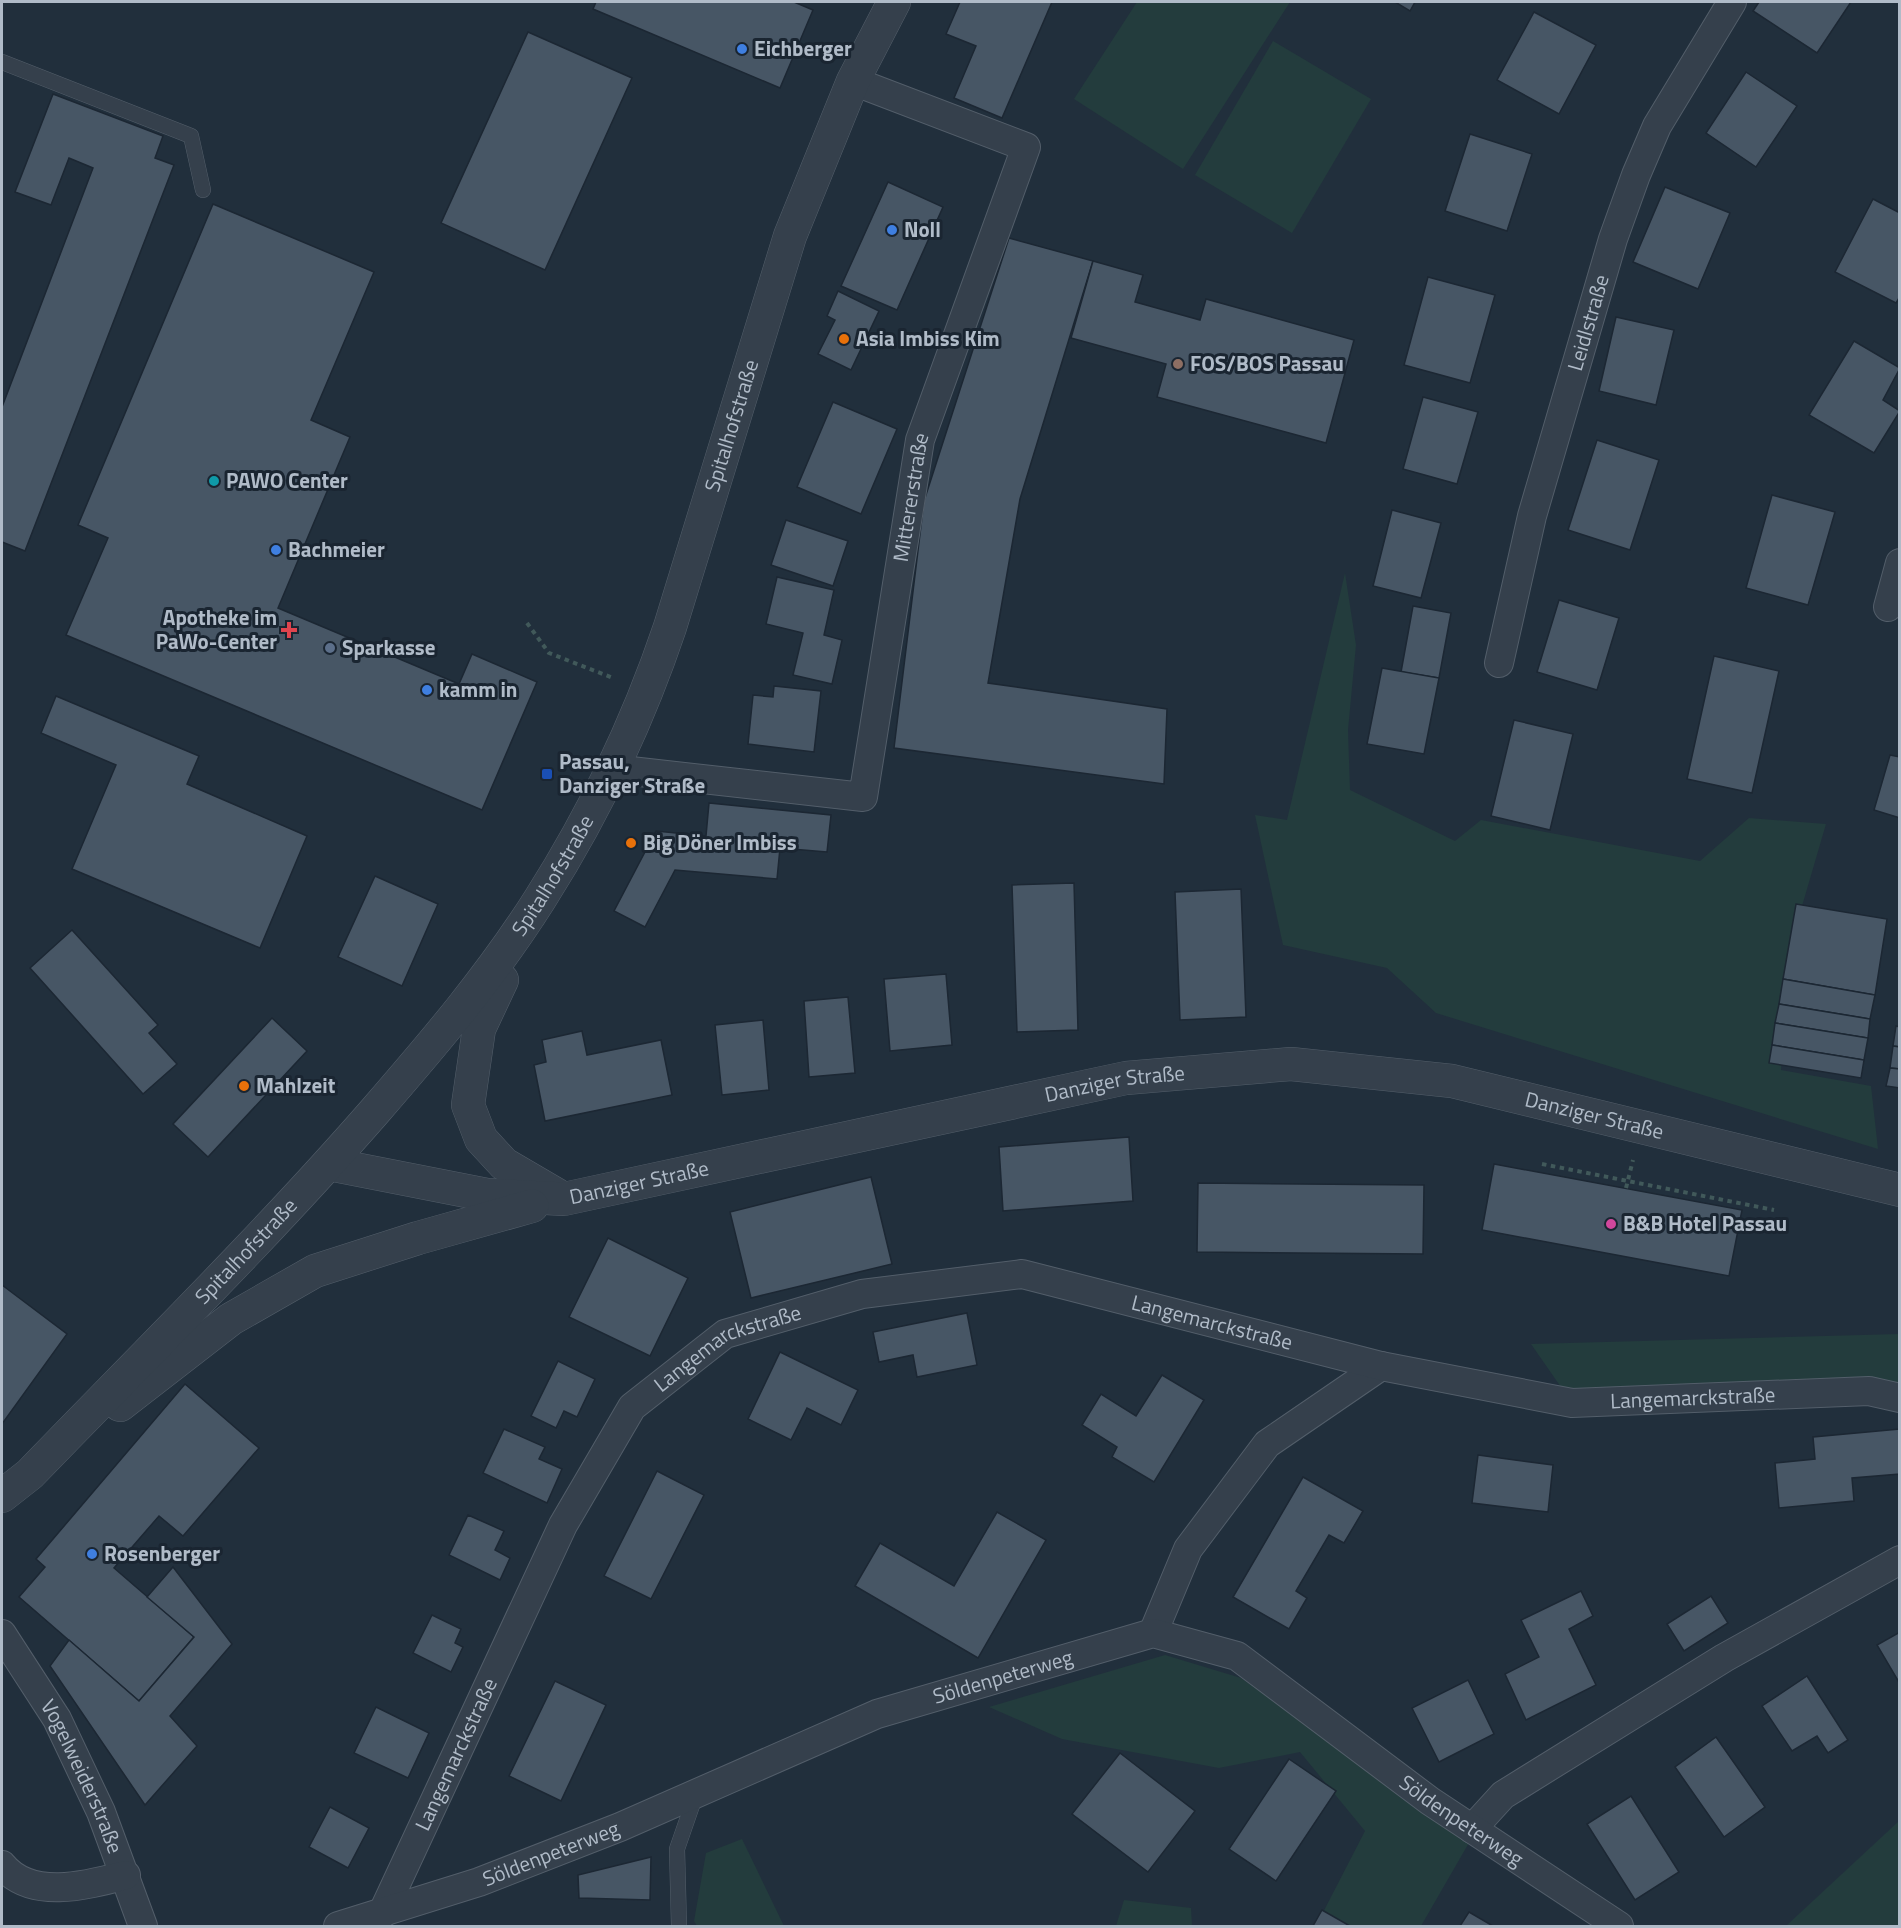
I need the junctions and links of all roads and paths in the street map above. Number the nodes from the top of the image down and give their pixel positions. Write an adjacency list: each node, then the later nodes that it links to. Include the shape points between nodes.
1 (894, 2): 4 (street, Spitalhofstraße)
2 (1731, 2): 9 (street, Leidlstraße, via 1657,126 1613,239 1532,516)
3 (2, 62): 5 (lane, via 191,136)
4 (853, 81): 10 (street, Spitalhofstraße, via 790,236 674,616); 11 (street, Mittererstraße, via 1026,147 920,440 863,797)
5 (203, 190)
6 (1899, 563): 7 (street)
7 (1888, 606)
8 (527, 623): 10 (path, via 549,652)
9 (1499, 663)
10 (647, 691): 11 (street, Spitalhofstraße)
11 (613, 769): 12 (street, Spitalhofstraße)
12 (541, 899): 13 (street, Spitalhofstraße, via 456,1019); 18 (street, via 479,1029 468,1105 480,1139 504,1164)
13 (329, 1164): 18 (street, Danziger Straße, via 487,1195); 22 (street, Spitalhofstraße)
14 (1542, 1164): 15 (path)
15 (1628, 1180): 16 (path); 19 (path)
16 (1626, 1188)
17 (1899, 1190): 18 (street, Danziger Straße, via 1452,1081 1291,1064 1126,1078)
18 (562, 1198): 22 (street, via 315,1271 231,1319)
19 (1774, 1210)
20 (1381, 1366): 21 (street, Langemarckstraße, via 1572,1403 1869,1390); 25 (street, via 1267,1444 1188,1549); 31 (street, Langemarckstraße, via 1022,1274 862,1294 725,1334 632,1407 562,1525)
21 (1899, 1398)
22 (30, 1474): 23 (street, Spitalhofstraße)
23 (2, 1496)
24 (1899, 1560): 28 (street, via 1724,1658 1503,1795)
25 (1153, 1633): 27 (street, Söldenpeterweg, via 877,1714); 28 (street, Söldenpeterweg, via 1237,1656)
26 (2, 1634): 30 (street, Vogelweiderstraße, via 57,1719)
27 (696, 1794): 31 (street, Söldenpeterweg, via 479,1882); 34 (lane, via 676,1849)
28 (1473, 1829): 35 (street, Söldenpeterweg)
29 (2, 1865): 30 (street, via 21,1882 40,1886 86,1886)
30 (126, 1875): 32 (street, Vogelweiderstraße)
31 (382, 1914): 33 (street, Söldenpeterweg)
32 (143, 1926)
33 (338, 1926)
34 (679, 1926)
35 (1619, 1926)

